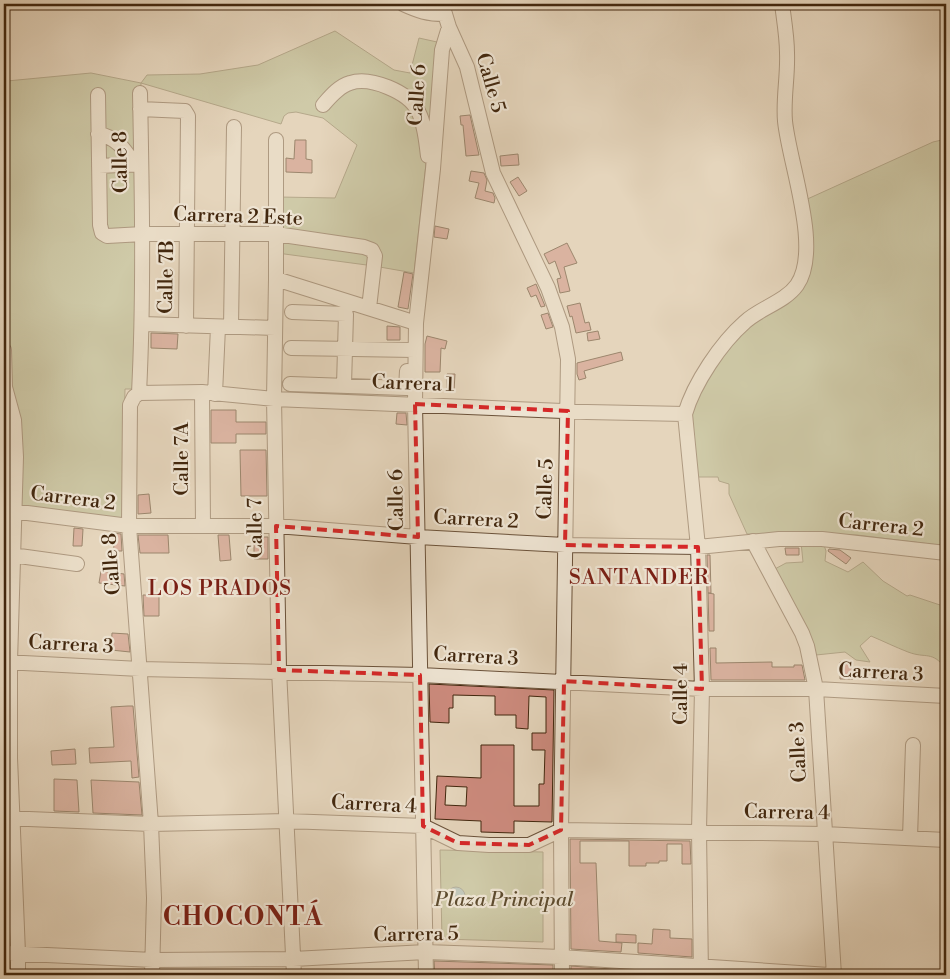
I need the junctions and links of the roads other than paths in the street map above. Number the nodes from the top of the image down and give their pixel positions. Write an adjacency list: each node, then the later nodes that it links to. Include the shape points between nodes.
1 (403, 4): 3 (street, via 419,12)
2 (782, 4): 38 (street, via 787,53 785,119 801,196 807,261 803,276 795,287 745,322 714,357 690,398)
3 (445, 15): 13 (street, Calle 6); 37 (street, Calle 5, via 467,67 493,173 548,288 562,327 568,359)
4 (140, 93): 7 (street, Calle 8)
5 (98, 94): 9 (street)
6 (323, 105): 13 (street, via 350,82 382,85 397,91 410,99 418,111)
7 (140, 109): 11 (street, Calle 8); 15 (street, Calle 7B, via 185,111 188,116)
8 (234, 127): 16 (street, Calle 7A)
9 (98, 134): 11 (street, via 115,140); 12 (street)
10 (276, 140): 17 (street, Calle 7)
11 (138, 164): 12 (street); 14 (street, Calle 8)
12 (99, 166): 14 (street, Carrera 2 Este, via 102,233 107,236)
13 (433, 169): 21 (street, Calle 6)
14 (143, 234): 15 (street, Carrera 2 Este); 22 (street, Calle 8)
15 (188, 234): 16 (street, Carrera 2 Este); 23 (street, Calle 7B)
16 (232, 234): 17 (street, Carrera 2 Este); 24 (street, Calle 7A)
17 (276, 234): 18 (street, Calle 7); 19 (street, Carrera 2 Este, via 372,250 375,256)
18 (276, 279): 19 (street); 25 (street, Calle 7)
19 (369, 308): 21 (street)
20 (292, 312): 27 (street, via 346,314)
21 (416, 322): 29 (street, Calle 6)
22 (142, 324): 23 (street); 33 (street, Calle 8)
23 (186, 326): 24 (street)
24 (224, 327): 25 (street); 34 (street, Calle 7A)
25 (275, 328): 35 (street, Calle 7)
26 (291, 348): 27 (street)
27 (346, 349): 29 (street); 31 (street)
28 (4, 350): 32 (street)
29 (412, 350): 31 (street, via 406,388); 36 (street, Calle 6)
30 (290, 384): 31 (street)
31 (344, 385)
32 (5, 387): 39 (street, via 14,420 16,457)
33 (139, 393): 34 (street, Carrera 1); 40 (street, Calle 8, via 130,405)
34 (209, 393): 35 (street, Carrera 1); 41 (street, Calle 7A)
35 (274, 399): 36 (street, Carrera 1); 42 (street, Calle 7)
36 (415, 404): 37 (street, Carrera 1); 43 (street, Calle 6)
37 (568, 411): 38 (street, Carrera 1); 45 (street, Calle 5)
38 (685, 414): 46 (street, Calle 4)
39 (8, 511): 40 (street, Carrera 2); 48 (street)
40 (129, 526): 41 (street, Carrera 2); 51 (street, Calle 8)
41 (203, 526): 42 (street, Carrera 2)
42 (276, 526): 43 (street, Carrera 2); 52 (street, Calle 7)
43 (418, 537): 45 (street, Carrera 2); 53 (street, Calle 6)
44 (753, 541): 46 (street, Carrera 2); 47 (street, Carrera 2, via 822,539); 56 (street, Calle 3, via 802,633)
45 (565, 545): 46 (street, Carrera 2); 54 (street, Calle 5)
46 (698, 547): 55 (street, Calle 4)
47 (946, 553)
48 (12, 555): 49 (street); 50 (street)
49 (77, 564)
50 (7, 662): 51 (street, Carrera 3); 59 (street)
51 (140, 668): 52 (street, Carrera 3); 62 (street, Calle 8)
52 (279, 670): 53 (street, Carrera 3); 61 (street, Calle 7)
53 (420, 675): 54 (street, Carrera 3); 63 (street, Calle 6)
54 (564, 681): 55 (street, Carrera 3); 64 (street, Calle 5)
55 (702, 689): 56 (street, Carrera 3); 65 (street, Calle 4)
56 (816, 689): 57 (street, Carrera 3); 66 (street, Calle 3)
57 (946, 696)
58 (913, 745): 67 (street)
59 (7, 757): 60 (street)
60 (8, 818): 62 (street, Carrera 4); 71 (street)
61 (286, 821): 62 (street, Carrera 4); 63 (street, Carrera 4); 73 (street, Calle 7)
62 (151, 824): 74 (street, Calle 8)
63 (423, 826): 64 (street, Carrera 4, via 458,843 489,845 529,845); 69 (street, Calle 6)
64 (561, 830): 65 (street, Carrera 4); 72 (street, Calle 5)
65 (699, 831): 66 (street, Carrera 4); 75 (street, Calle 4)
66 (824, 834): 67 (street, Carrera 4); 82 (street, Calle 3)
67 (910, 838): 68 (street, Carrera 4)
68 (946, 840)
69 (426, 952): 72 (street, Carrera 5); 73 (street, Carrera 5); 79 (street, Calle 6)
70 (4, 953): 71 (street, Carrera 5)
71 (18, 953): 74 (street, Carrera 5); 76 (street)
72 (561, 957): 75 (street, Carrera 5); 80 (street, Calle 5)
73 (293, 959): 74 (street, Carrera 5); 78 (street, Calle 7)
74 (153, 960): 77 (street, Calle 8)
75 (701, 971): 81 (street, Carrera 5)
76 (18, 975)
77 (152, 975)
78 (294, 975)
79 (426, 975)
80 (562, 975)
81 (830, 975)
82 (834, 975)

